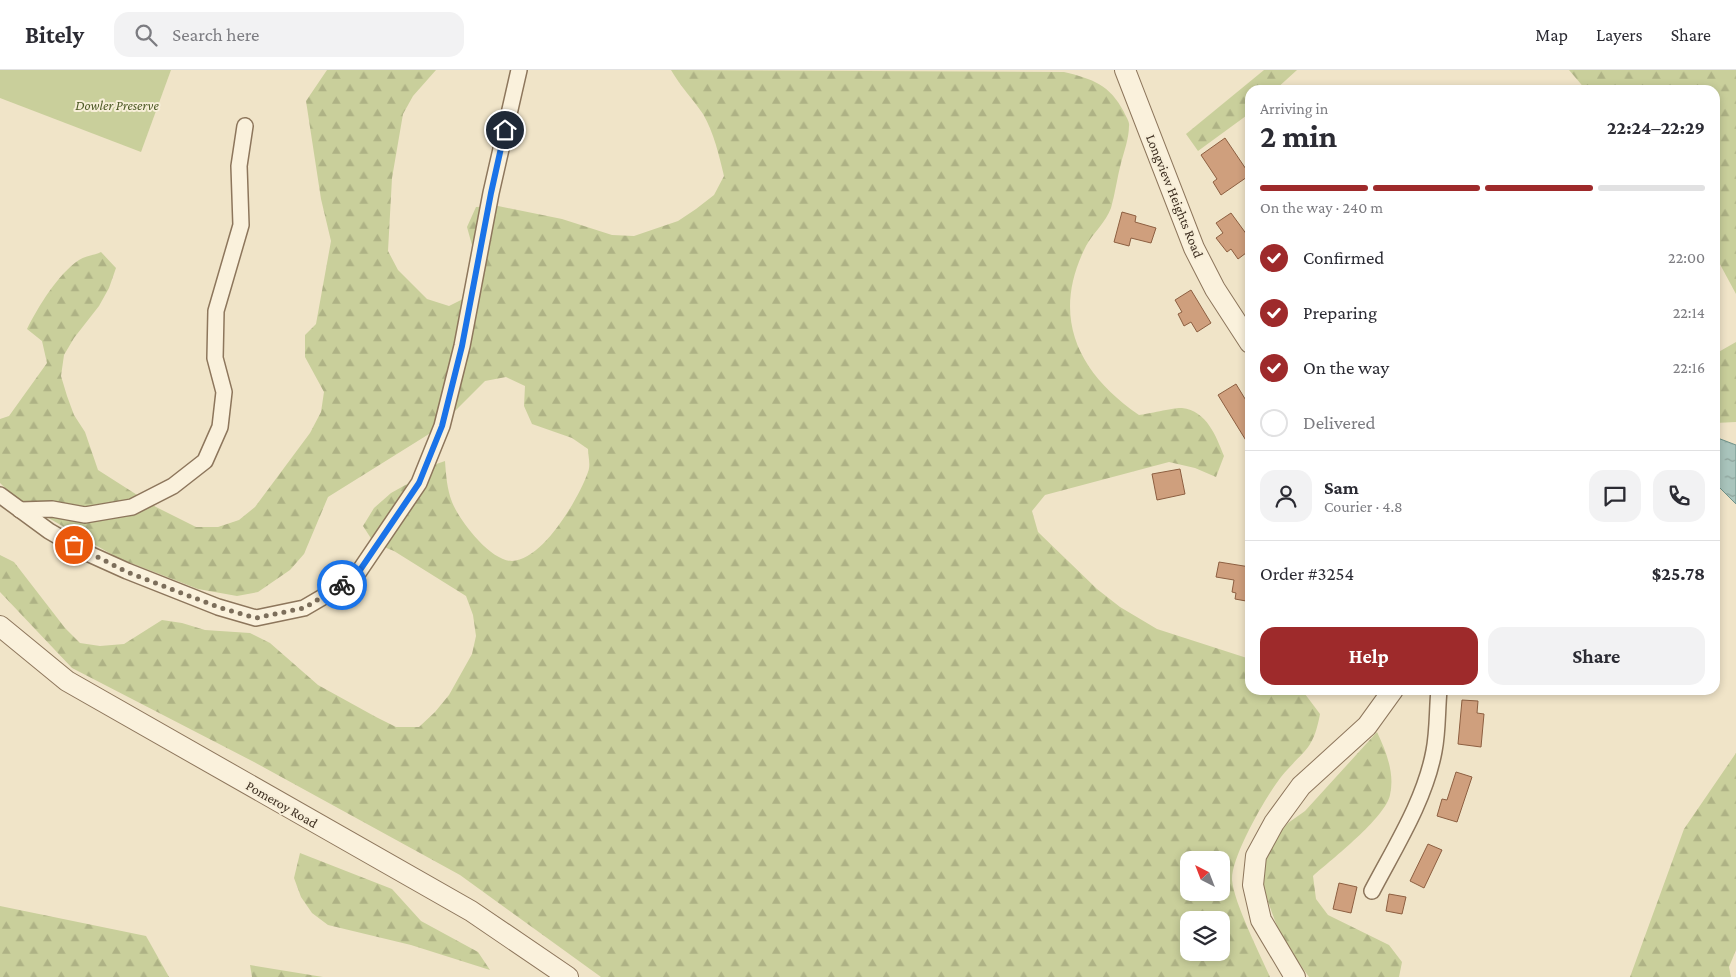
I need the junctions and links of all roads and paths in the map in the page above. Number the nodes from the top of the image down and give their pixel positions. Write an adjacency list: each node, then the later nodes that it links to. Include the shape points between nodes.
1 (519, 70): 6 (street, via 491,193 462,346 442,426 419,483 358,573 304,608 256,618 127,572 87,553)
2 (1125, 70): 4 (street, Longview Heights Road, via 1194,248)
3 (245, 126): 6 (street, via 240,166 240,225 216,311 215,358 224,392 220,427 205,461 173,486 132,507 85,515 52,509)
4 (1245, 335)
5 (0, 495): 6 (street)
6 (20, 510)
7 (0, 626): 11 (street, Pomeroy Road, via 67,681 470,911)
8 (1389, 695): 12 (street, via 1367,726 1301,786 1274,823 1256,856 1253,885 1261,920)
9 (1439, 695): 10 (street, via 1435,750 1430,769)
10 (1372, 891)
11 (568, 977)
12 (1294, 977)

